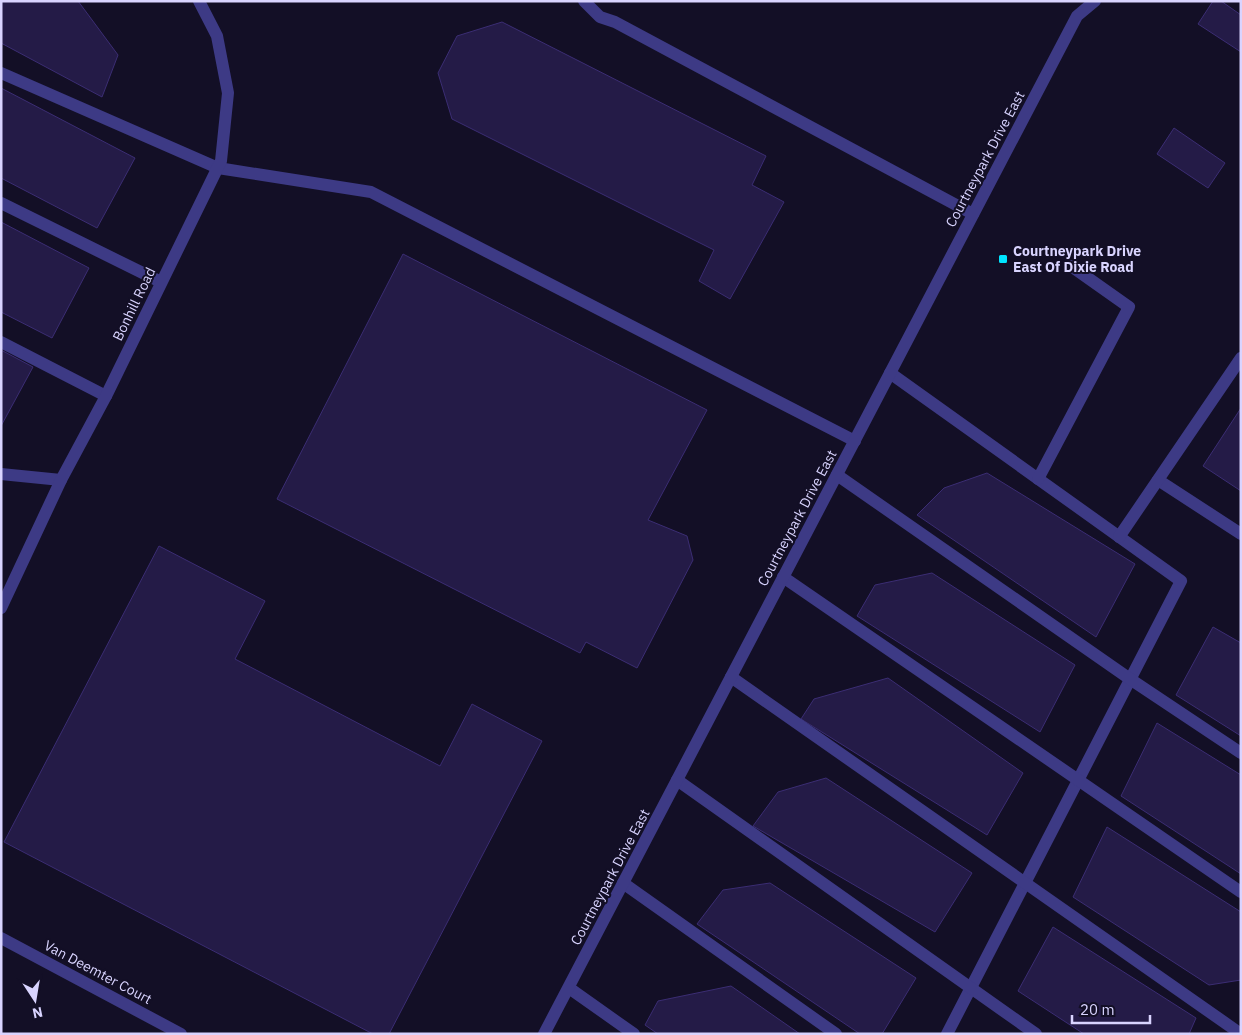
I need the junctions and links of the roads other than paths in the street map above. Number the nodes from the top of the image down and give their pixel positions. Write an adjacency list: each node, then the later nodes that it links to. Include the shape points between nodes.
1 (199, 1): 7 (street, Bonhill Road, via 216,36 228,93)
2 (584, 1): 9 (street, via 600,17 627,28)
3 (1076, 1): 5 (street)
4 (1095, 1): 5 (street, Courtneypark Drive East)
5 (1077, 16): 9 (street, Courtneypark Drive East)
6 (1, 73): 7 (street)
7 (218, 168): 11 (street, Bonhill Road); 16 (street, via 371,192)
8 (1, 203): 11 (street)
9 (973, 214): 14 (street, Courtneypark Drive East)
10 (1072, 266): 19 (street, via 1128,308)
11 (162, 282): 15 (street, Bonhill Road)
12 (1, 342): 15 (street)
13 (1241, 358): 21 (street)
14 (890, 373): 16 (street, Courtneypark Drive East); 19 (street)
15 (106, 396): 20 (street, Bonhill Road)
16 (855, 440): 18 (street, Courtneypark Drive East)
17 (1, 474): 20 (street)
18 (837, 475): 24 (street, Courtneypark Drive East); 27 (street)
19 (1038, 479): 23 (street)
20 (62, 480): 25 (street, Bonhill Road)
21 (1158, 480): 22 (street); 23 (street)
22 (1241, 534)
23 (1119, 537): 27 (street, via 1181,581)
24 (783, 577): 26 (street, Courtneypark Drive East); 30 (street)
25 (2, 603)
26 (731, 677): 29 (street, Courtneypark Drive East); 32 (street)
27 (1130, 679): 28 (street); 30 (street)
28 (1241, 753)
29 (677, 780): 31 (street, Courtneypark Drive East); 35 (street)
30 (1078, 780): 32 (street); 33 (street)
31 (623, 883): 36 (street, Courtneypark Drive East); 40 (street)
32 (1025, 883): 35 (street); 43 (street)
33 (1241, 892)
34 (1, 938): 37 (street, Van Deemter Court)
35 (971, 987): 41 (street); 42 (street)
36 (569, 988): 38 (street, Courtneypark Drive East); 39 (street)
37 (181, 1034)
38 (544, 1034)
39 (634, 1034)
40 (836, 1034)
41 (947, 1034)
42 (1036, 1034)
43 (1241, 1034)

